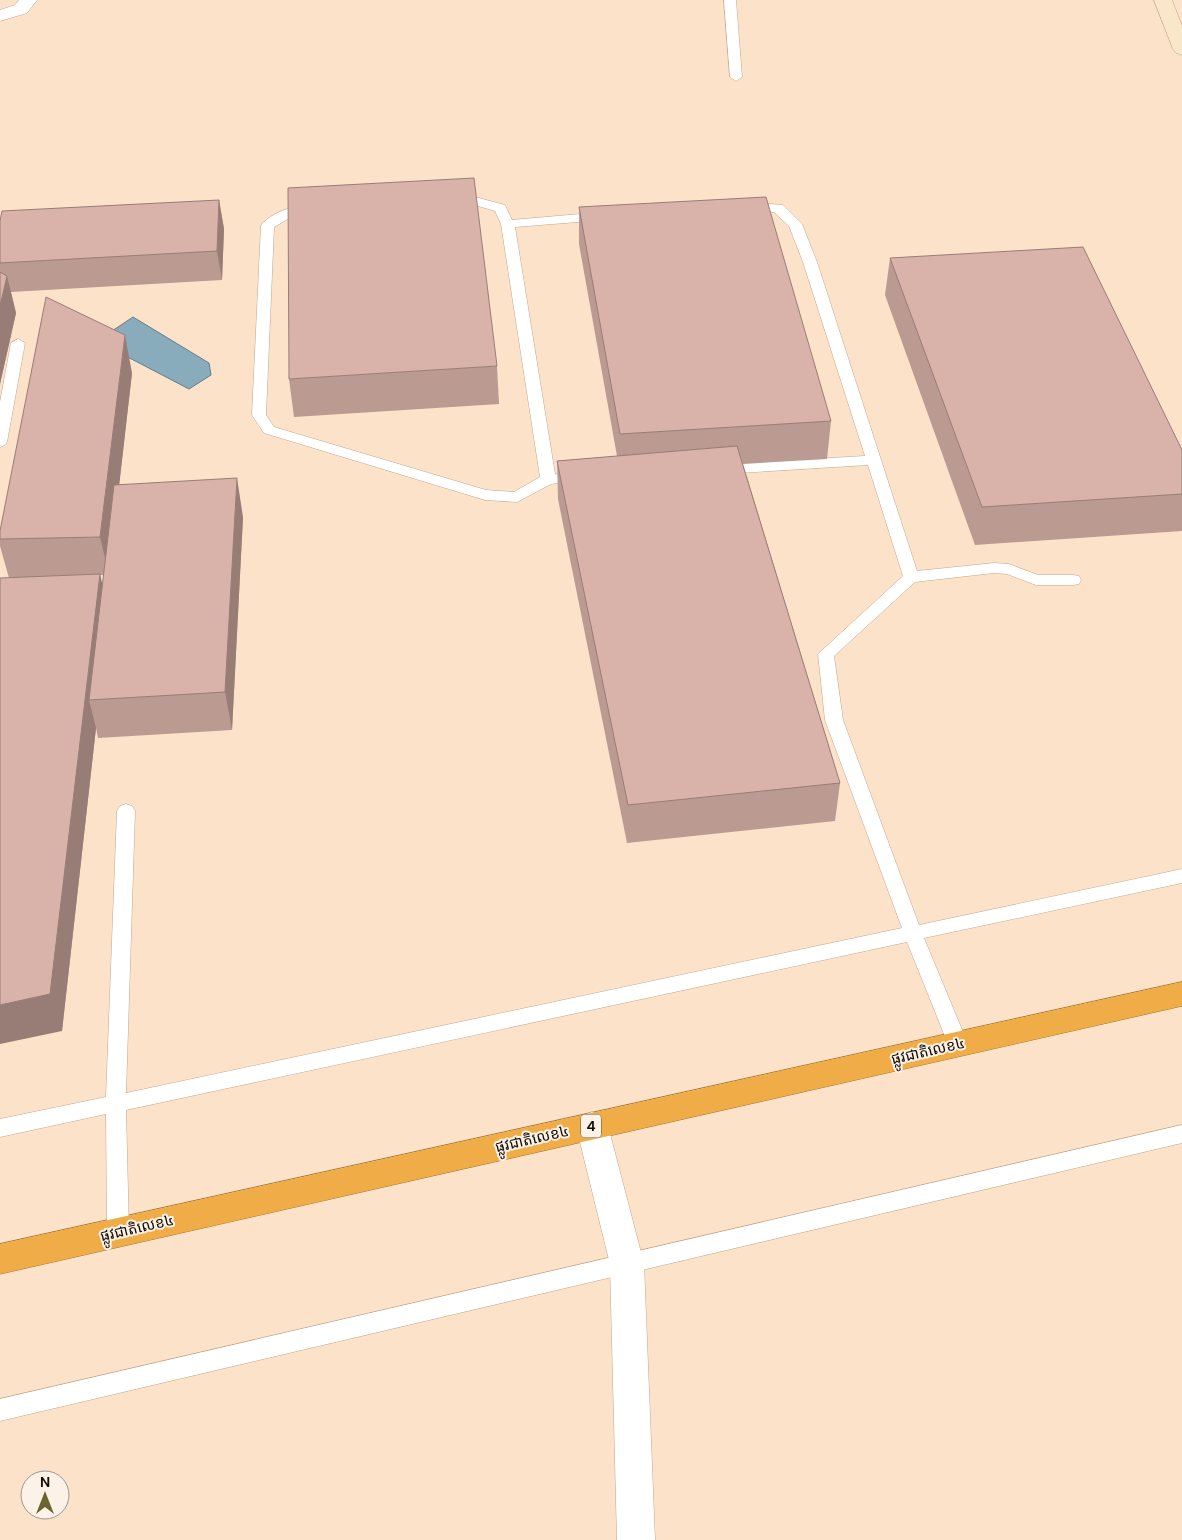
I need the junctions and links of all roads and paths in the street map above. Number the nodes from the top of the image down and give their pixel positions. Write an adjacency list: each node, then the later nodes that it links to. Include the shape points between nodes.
1 (28, 0): 4 (street, via 21,9)
2 (730, 0): 6 (lane)
3 (1163, 0): 5 (street)
4 (0, 16)
5 (1181, 44)
6 (736, 77)
7 (437, 203): 11 (lane, via 476,201 500,208)
8 (729, 206): 14 (lane, via 778,208 795,224)
9 (321, 209): 17 (lane, via 292,211 268,225 259,415 269,430 485,495 517,497)
10 (615, 215): 11 (lane)
11 (508, 224): 17 (lane)
12 (18, 343): 13 (lane)
13 (0, 442)
14 (874, 460): 15 (lane); 18 (lane)
15 (706, 470)
16 (577, 478): 17 (lane)
17 (548, 479)
18 (911, 577): 19 (lane, via 994,568 1036,580); 22 (lane, via 826,654 834,720)
19 (1073, 580)
20 (126, 811): 25 (lane)
21 (1182, 876): 22 (lane)
22 (913, 933): 24 (lane); 25 (lane)
23 (1182, 994): 24 (highway, ផ្លូវជាតិលេខ៤ / 4)
24 (958, 1044): 26 (highway, ផ្លូវជាតិលេខ៤ / 4)
25 (116, 1104): 27 (lane); 29 (lane)
26 (592, 1126): 29 (highway, ផ្លូវជាតិលេខ៤ / 4); 31 (street)
27 (0, 1128)
28 (1182, 1134): 31 (lane)
29 (118, 1232): 30 (highway, ផ្លូវជាតិលេខ៤ / 4)
30 (0, 1259)
31 (627, 1264): 32 (lane); 33 (street)
32 (0, 1410)
33 (636, 1540)

